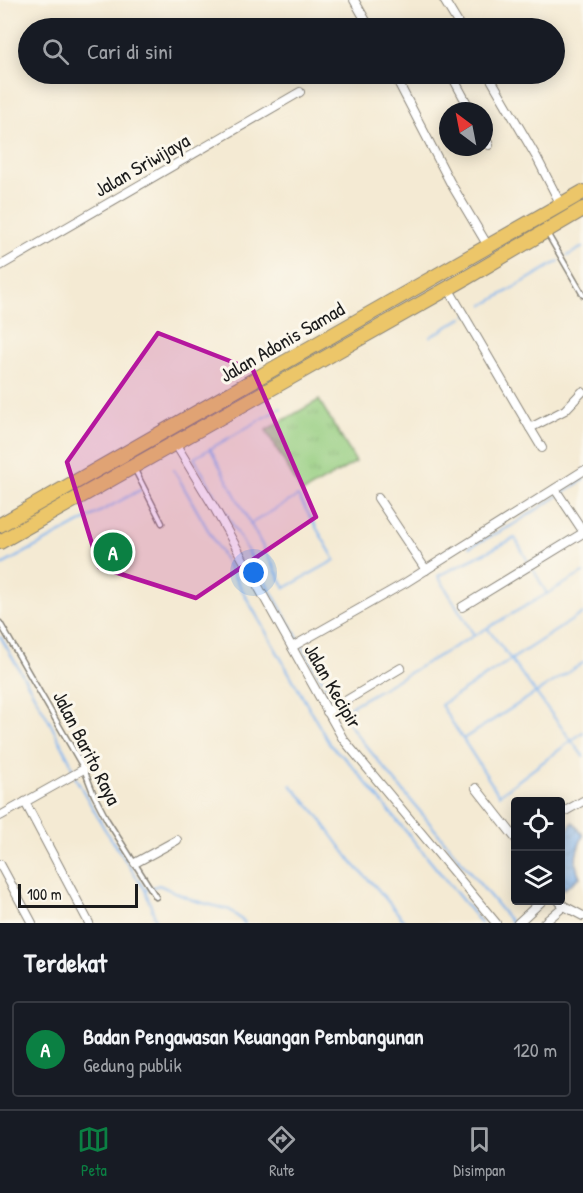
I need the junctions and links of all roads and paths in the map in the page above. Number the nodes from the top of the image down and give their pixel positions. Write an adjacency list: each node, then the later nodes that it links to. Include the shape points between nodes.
1 (354, 0): 3 (street)
2 (444, 0): 4 (street)
3 (364, 18)
4 (455, 18)
5 (399, 84): 14 (street)
6 (456, 84): 9 (street)
7 (494, 84): 11 (street)
8 (300, 92): 15 (street, Jalan Sriwijaya)
9 (466, 102)
10 (583, 192): 11 (highway, Jalan Adonis Samad)
11 (561, 205): 14 (highway, Jalan Adonis Samad)
12 (583, 208): 13 (highway)
13 (546, 231): 16 (highway); 17 (lane)
14 (488, 246): 18 (highway, Jalan Adonis Samad)
15 (0, 266)
16 (448, 288): 19 (highway); 21 (street)
17 (583, 295)
18 (330, 338): 19 (highway); 29 (highway, Jalan Adonis Samad)
19 (337, 350): 22 (highway)
20 (582, 392): 21 (street, via 565,410)
21 (530, 428): 23 (street)
22 (175, 443): 24 (highway); 35 (street, Jalan Kecipir)
23 (542, 448)
24 (134, 466): 28 (lane); 31 (highway)
25 (583, 471): 26 (street)
26 (559, 494): 30 (street); 32 (street)
27 (378, 498): 32 (street)
28 (162, 523)
29 (0, 525)
30 (583, 532): 33 (street)
31 (0, 542)
32 (426, 570): 35 (street)
33 (462, 607)
34 (0, 623): 38 (lane, Jalan Barito Raya)
35 (295, 645): 37 (street, Jalan Kecipir)
36 (400, 668): 37 (street)
37 (334, 707): 55 (street, Jalan Kecipir, via 343,739)
38 (84, 769): 41 (street); 46 (lane, Jalan Barito Raya, via 94,795)
39 (476, 788): 44 (street)
40 (583, 801): 42 (street)
41 (25, 802): 43 (street); 54 (street)
42 (565, 812)
43 (0, 816)
44 (511, 833)
45 (177, 840): 46 (street)
46 (135, 863): 48 (lane, Jalan Barito Raya)
47 (0, 864): 53 (street)
48 (156, 897)
49 (538, 905): 56 (street)
50 (559, 905): 57 (street)
51 (564, 905): 52 (street)
52 (583, 916)
53 (32, 923)
54 (89, 923)
55 (496, 923)
56 (518, 923)
57 (544, 923)

